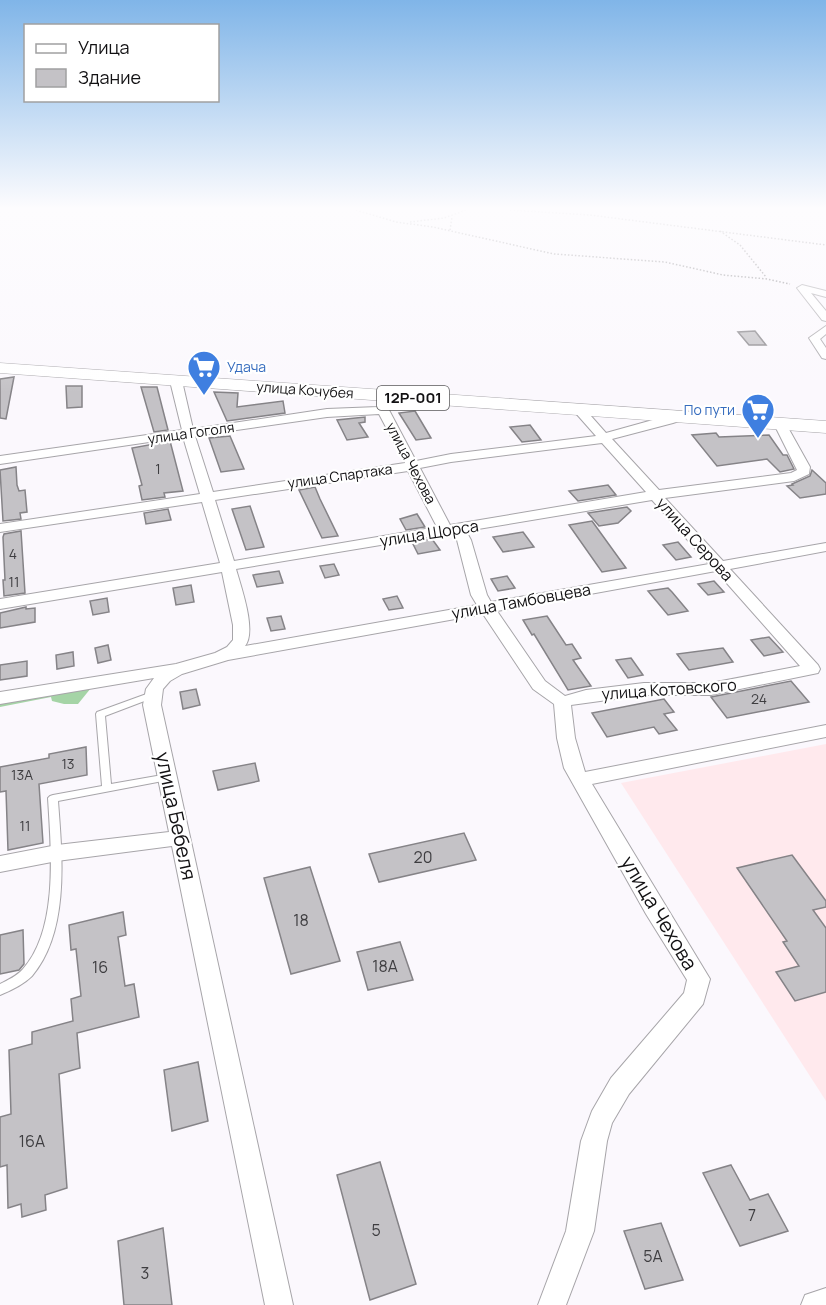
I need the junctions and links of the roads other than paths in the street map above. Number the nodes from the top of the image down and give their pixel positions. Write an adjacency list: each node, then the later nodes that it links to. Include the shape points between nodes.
1 (826, 294): 2 (street, via 802,288)
2 (826, 318)
3 (826, 329): 4 (street, via 814,338)
4 (826, 356)
5 (0, 368): 6 (main road, улица Кочубея / 12Р-001)
6 (176, 381): 7 (main road, улица Кочубея / 12Р-001); 12 (street)
7 (385, 403): 8 (main road, улица Кочубея / 12Р-001); 12 (street, улица Гоголя); 15 (street, улица Чехова)
8 (579, 410): 9 (main road, улица Кочубея / 12Р-001); 13 (street, улица Серова)
9 (678, 417): 10 (main road, улица Кочубея / 12Р-001); 13 (street, улица Спартака)
10 (780, 424): 11 (main road, улица Кочубея / 12Р-001); 16 (street, улица Щорса, via 789,446 804,465 801,475)
11 (826, 427)
12 (189, 434): 14 (street, улица Гоголя); 17 (street)
13 (603, 439): 15 (street, улица Спартака); 16 (street, улица Серова)
14 (0, 460)
15 (413, 466): 17 (street, улица Спартака); 19 (street, улица Чехова)
16 (655, 495): 19 (street, улица Щорса); 21 (street, улица Серова)
17 (206, 496): 18 (street, улица Спартака); 22 (street)
18 (0, 528)
19 (452, 529): 22 (street, улица Щорса); 24 (street, улица Чехова, via 464,540 479,595)
20 (825, 548): 21 (street, улица Тамбовцева)
21 (719, 565): 24 (street, улица Тамбовцева); 27 (street, улица Серова)
22 (227, 566): 23 (street, улица Щорса); 25 (street, via 242,628 241,640 232,650)
23 (0, 604)
24 (487, 608): 25 (street, улица Тамбовцева); 30 (street, улица Чехова, via 539,685)
25 (216, 657): 26 (street)
26 (181, 668): 28 (street, via 156,685); 29 (street)
27 (812, 669): 30 (street, улица Котовского, via 711,689 644,689)
28 (152, 695): 32 (street, улица Бебеля); 34 (lane, via 100,714)
29 (0, 698)
30 (562, 702): 33 (street, улица Чехова, via 569,754)
31 (826, 731): 33 (street)
32 (168, 777): 34 (lane); 35 (street, улица Бебеля)
33 (581, 779): 41 (street, улица Чехова, via 699,979 695,996 620,1086 601,1119 580,1231)
34 (107, 788): 36 (lane, via 53,798)
35 (180, 838): 36 (street); 40 (street, улица Бебеля)
36 (57, 853): 37 (street); 38 (lane, via 51,919 43,948 27,973)
37 (0, 864)
38 (0, 990)
39 (826, 1302): 42 (street)
40 (279, 1305)
41 (552, 1305)
42 (815, 1305)

